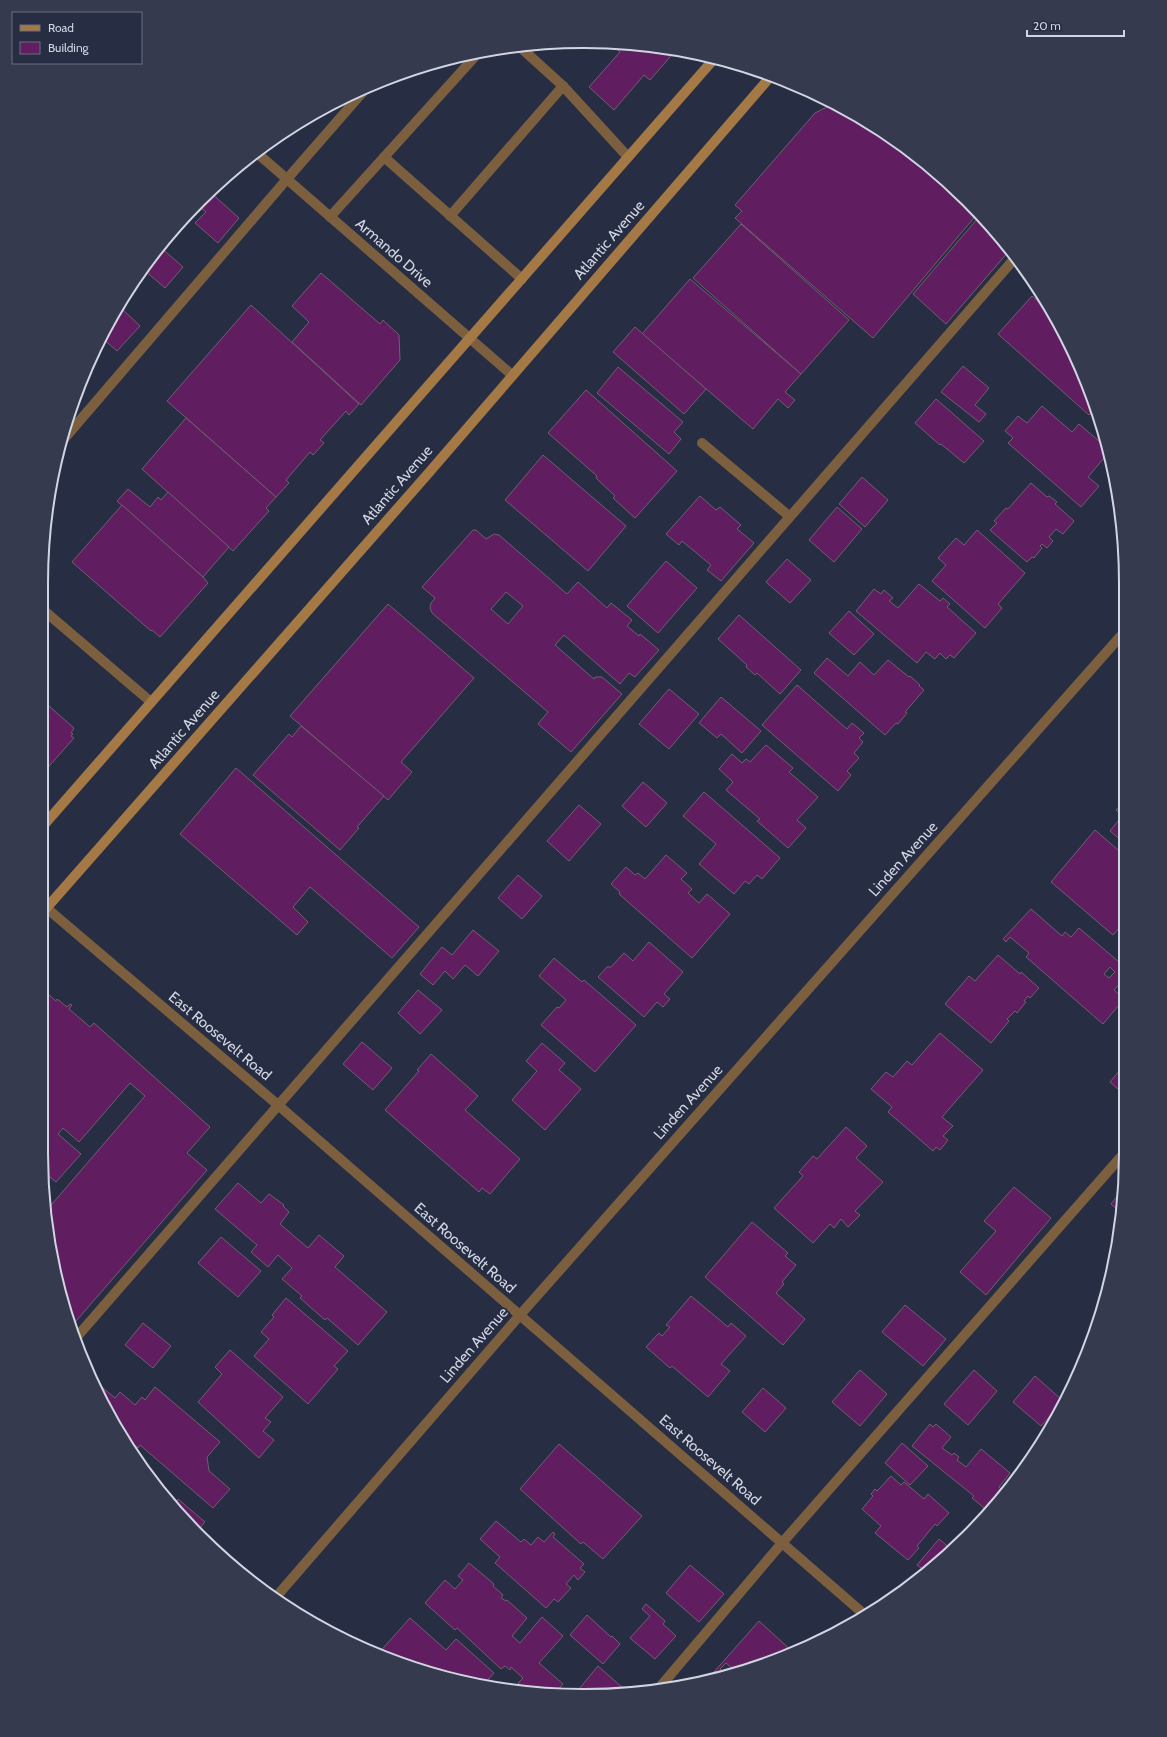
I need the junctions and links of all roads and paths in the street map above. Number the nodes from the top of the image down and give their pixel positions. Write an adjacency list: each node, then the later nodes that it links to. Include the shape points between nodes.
1 (525, 52): 5 (street)
2 (472, 60): 8 (street)
3 (710, 63): 9 (main road)
4 (767, 81): 16 (main road, Atlantic Avenue)
5 (563, 86): 9 (street); 12 (street)
6 (357, 99): 10 (street)
7 (261, 157): 10 (street, Armando Drive)
8 (384, 157): 11 (street); 12 (street)
9 (628, 157): 14 (main road)
10 (287, 179): 11 (street, Armando Drive); 17 (street)
11 (330, 216): 15 (street, Armando Drive)
12 (450, 216): 14 (street)
13 (1011, 262): 19 (street)
14 (522, 279): 15 (main road)
15 (470, 338): 16 (street, Armando Drive); 22 (main road)
16 (512, 375): 24 (main road, Atlantic Avenue)
17 (70, 432)
18 (702, 443): 19 (street)
19 (789, 516): 26 (street)
20 (48, 614): 22 (street)
21 (1119, 638): 28 (street, Linden Avenue)
22 (151, 702): 23 (main road)
23 (48, 820)
24 (48, 905)
25 (48, 911): 26 (street, East Roosevelt Road)
26 (278, 1105): 28 (street, East Roosevelt Road); 29 (street)
27 (1119, 1159): 30 (street)
28 (520, 1315): 30 (street, East Roosevelt Road); 31 (street, Linden Avenue)
29 (79, 1334)
30 (782, 1543): 32 (street, East Roosevelt Road); 33 (street)
31 (279, 1594)
32 (861, 1611)
33 (665, 1682)

